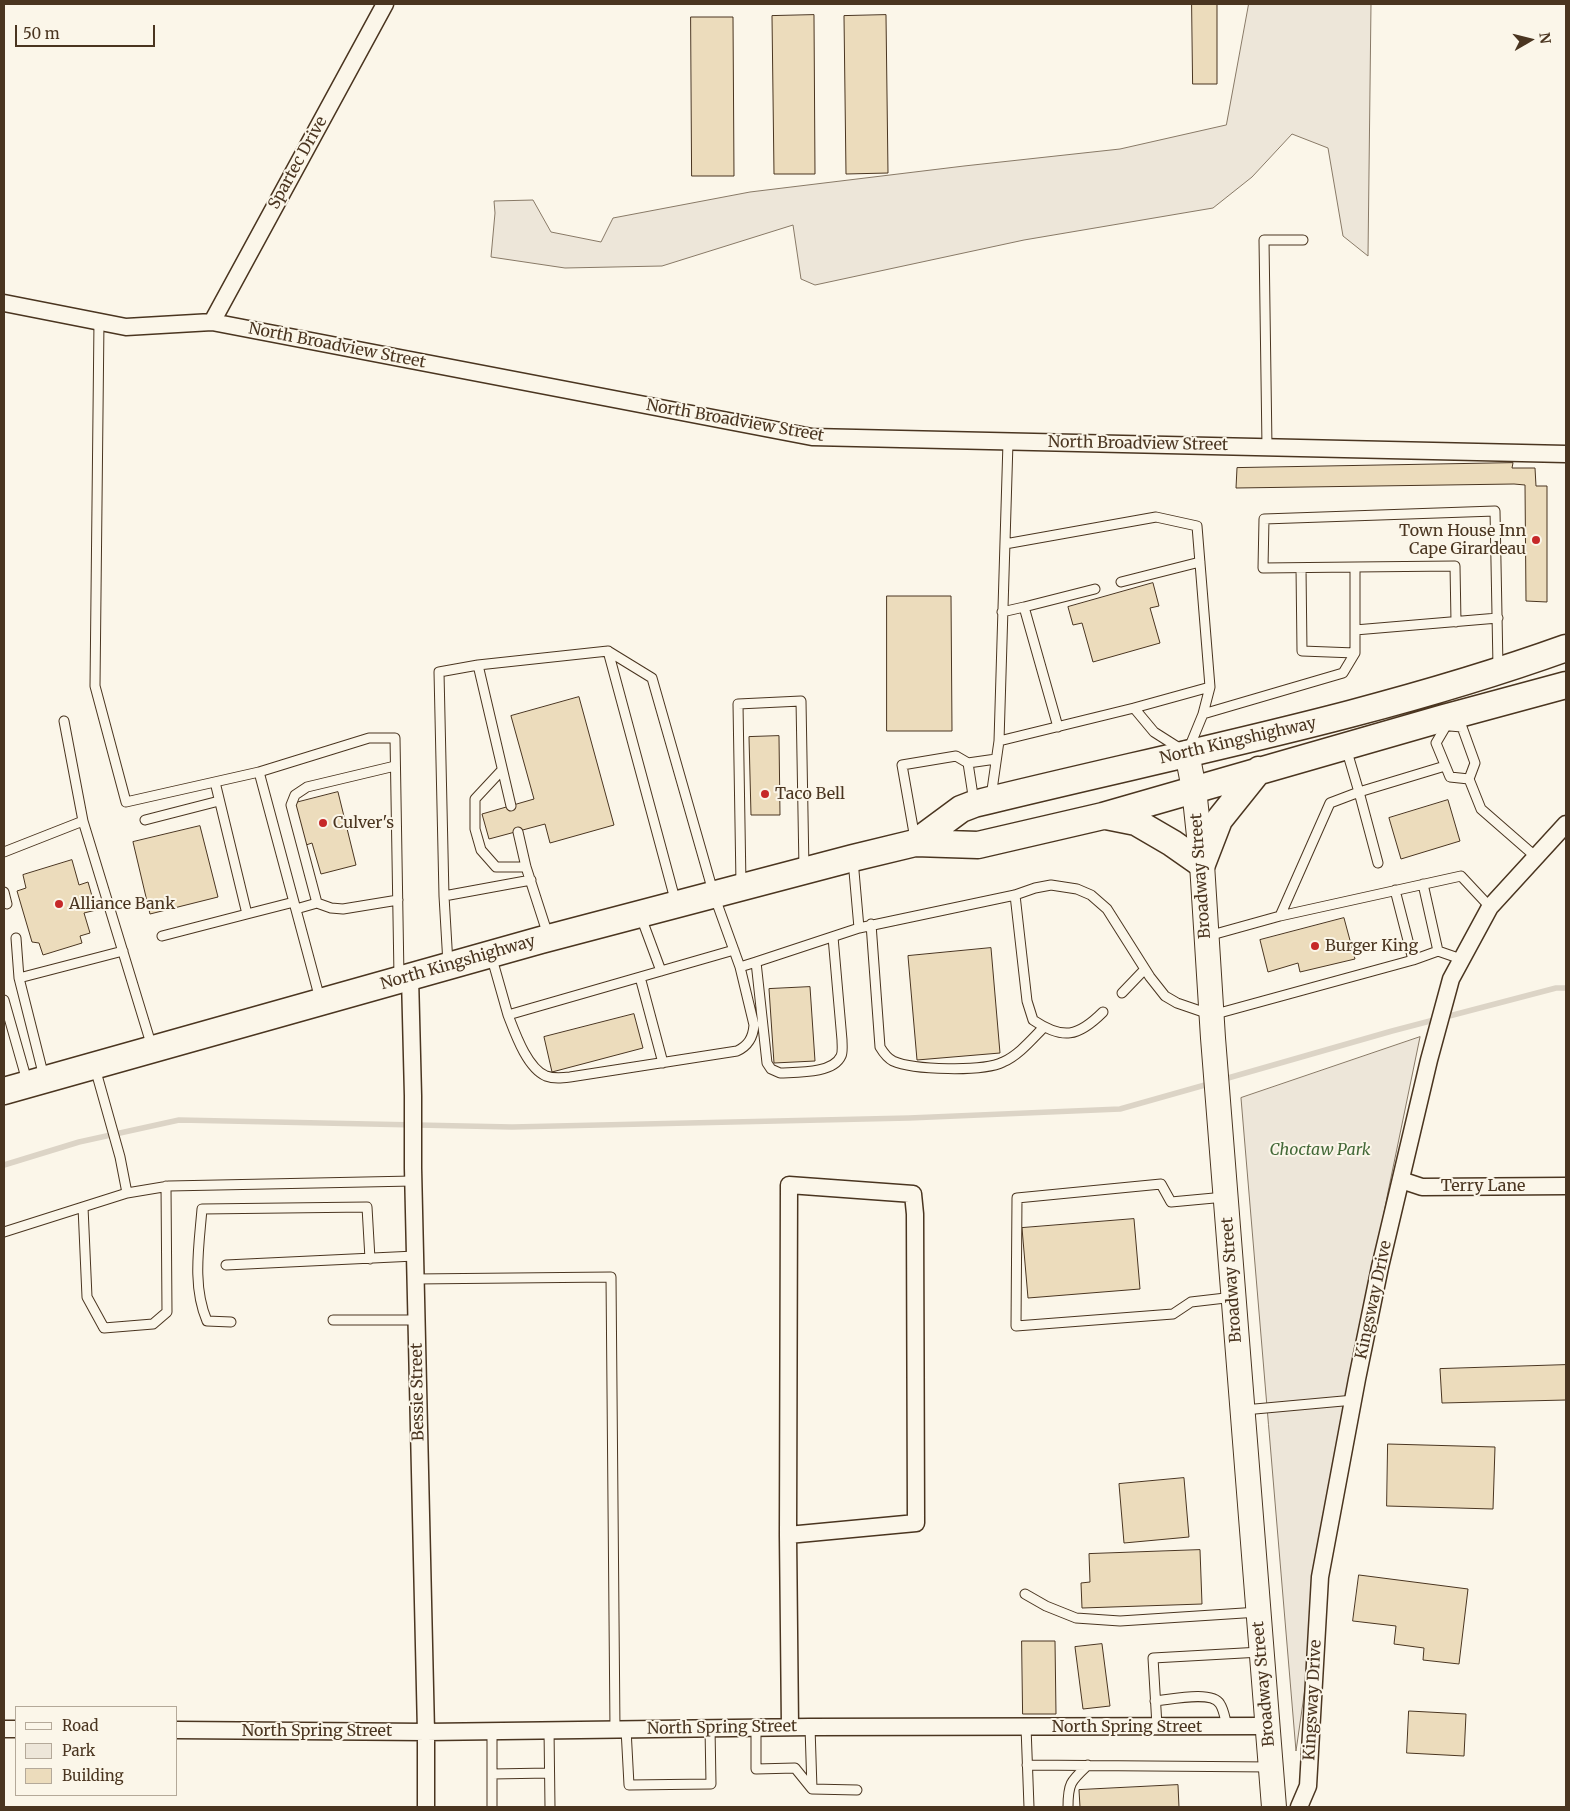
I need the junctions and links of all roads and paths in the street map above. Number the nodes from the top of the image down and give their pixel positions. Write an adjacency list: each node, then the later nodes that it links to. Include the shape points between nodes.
1 (385, 4): 5 (street, Spartec Drive)
2 (1303, 240): 7 (lane, via 1264,240)
3 (4, 303): 4 (street, North Broadview Street)
4 (99, 321): 5 (street, North Broadview Street, via 126,327); 43 (lane, via 95,686 126,802)
5 (212, 322): 6 (street, North Broadview Street, via 812,437)
6 (1008, 442): 7 (street, North Broadview Street); 9 (lane)
7 (1267, 447): 8 (street, North Broadview Street)
8 (1566, 454)
9 (1005, 544): 10 (lane, via 1156,517 1197,526); 16 (lane)
10 (1200, 562): 13 (lane); 26 (lane)
11 (1355, 567): 12 (lane); 18 (lane, via 1455,566); 19 (lane)
12 (1301, 568): 17 (lane, via 1262,568 1264,519 1495,511); 22 (lane, via 1302,651)
13 (1121, 582)
14 (1095, 589): 15 (lane)
15 (1024, 607): 16 (lane); 31 (lane)
16 (1002, 612): 32 (lane)
17 (1498, 618): 18 (lane); 24 (lane)
18 (1456, 622): 19 (lane)
19 (1355, 630): 22 (lane)
20 (1566, 648): 24 (main road, North Kingshighway)
21 (608, 651): 23 (lane); 67 (lane, via 652,678); 73 (lane)
22 (1355, 653): 28 (lane, via 1343,673)
23 (478, 665): 39 (lane); 69 (lane, via 439,672)
24 (1498, 671): 34 (main road, North Kingshighway, via 1330,719)
25 (1566, 685): 30 (main road, North Kingshighway)
26 (1210, 687): 27 (lane); 28 (lane)
27 (1134, 708): 31 (lane); 34 (lane, via 1154,732)
28 (1204, 714): 34 (lane)
29 (64, 721): 51 (lane)
30 (1445, 722): 33 (main road, North Kingshighway); 38 (lane, via 1436,743); 42 (lane, via 1462,727 1475,763)
31 (1058, 727): 32 (lane)
32 (999, 741): 35 (lane)
33 (1345, 746): 40 (main road, North Kingshighway); 45 (lane)
34 (1187, 753): 44 (main road, Broadway Street); 47 (main road, North Kingshighway)
35 (996, 759): 36 (lane); 47 (lane)
36 (968, 763): 47 (lane); 54 (lane, via 956,756 902,765)
37 (395, 766): 41 (lane, via 395,738 369,738); 70 (lane); 71 (lane, via 307,787 295,795 291,805)
38 (1445, 766): 42 (lane, via 1450,777); 45 (lane)
39 (502, 770): 48 (lane); 60 (lane, via 475,800 475,829 481,850 496,867)
40 (1260, 770): 44 (main road, North Kingshighway); 59 (main road, via 1219,820)
41 (260, 772): 43 (lane); 74 (lane)
42 (1469, 778): 56 (lane, via 1481,808)
43 (215, 782): 46 (lane)
44 (1194, 789): 49 (main road, North Kingshighway); 59 (main road, Broadway Street)
45 (1359, 792): 58 (lane); 78 (lane, via 1330,803)
46 (219, 801): 50 (lane); 76 (lane)
47 (982, 802): 54 (main road, North Kingshighway, via 961,809)
48 (511, 806)
49 (1103, 816): 54 (main road, North Kingshighway, via 978,845); 59 (main road, via 1136,822)
50 (145, 820)
51 (83, 821): 55 (lane); 87 (lane)
52 (1564, 829): 56 (street, Kingsway Drive)
53 (518, 832): 60 (lane)
54 (915, 843): 57 (main road, North Kingshighway)
55 (4, 852)
56 (1536, 856): 75 (street, Kingsway Drive)
57 (853, 858): 61 (main road, North Kingshighway); 80 (lane)
58 (1378, 863)
59 (1202, 864): 83 (main road, Broadway Street)
60 (526, 867): 62 (lane)
61 (804, 871): 64 (main road, North Kingshighway); 64 (lane, via 801,701 738,704)
62 (531, 880): 69 (lane); 85 (lane)
63 (1423, 884): 65 (lane); 75 (lane, via 1461,876); 88 (lane)
64 (741, 888): 67 (main road, North Kingshighway)
65 (1395, 890): 78 (lane); 91 (lane)
66 (4, 892): 72 (lane)
67 (714, 895): 73 (main road, North Kingshighway); 86 (lane)
68 (1015, 895): 79 (lane); 95 (lane, via 1052,886 1077,889 1090,895 1107,909); 105 (lane, via 1027,1001 1033,1020)
69 (444, 896): 93 (lane)
70 (398, 900): 71 (lane, via 343,909); 99 (lane)
71 (317, 903): 74 (lane)
72 (7, 904)
73 (677, 905): 77 (main road, North Kingshighway)
74 (295, 906): 76 (lane); 101 (lane)
75 (1490, 907): 90 (street, Kingsway Drive)
76 (247, 914): 81 (lane)
77 (640, 915): 85 (main road, North Kingshighway); 96 (lane)
78 (1280, 916): 83 (lane)
79 (871, 924): 80 (lane); 105 (lane, via 880,1047 892,1060 906,1065 958,1070 1002,1063)
80 (859, 928): 82 (lane)
81 (162, 936)
82 (833, 937): 92 (lane); 92 (lane, via 841,1055 837,1062 820,1070 780,1073 767,1063)
83 (1206, 937): 106 (main road, Broadway Street)
84 (16, 938): 98 (lane)
85 (549, 938): 89 (main road, North Kingshighway)
86 (734, 950): 94 (lane); 96 (lane)
87 (123, 951): 98 (lane); 107 (lane)
88 (1438, 951): 90 (lane); 91 (lane)
89 (491, 955): 93 (main road, North Kingshighway); 104 (lane)
90 (1462, 959): 112 (street, Kingsway Drive, via 1451,978)
91 (1414, 960): 106 (lane)
92 (756, 962): 94 (lane)
93 (448, 966): 99 (main road, North Kingshighway)
94 (740, 967): 108 (lane, via 754,1025 753,1035 744,1048)
95 (1145, 969): 100 (lane); 106 (lane, via 1165,996)
96 (661, 971): 97 (lane)
97 (640, 977): 104 (lane); 108 (lane)
98 (19, 978): 110 (lane)
99 (404, 978): 101 (main road, North Kingshighway); 111 (street, Bessie Street, via 413,1096)
100 (1122, 993)
101 (320, 1002): 107 (main road, North Kingshighway)
102 (5, 1004): 110 (lane)
103 (1103, 1012): 105 (lane, via 1090,1026 1077,1032 1053,1032)
104 (508, 1015): 108 (lane, via 530,1061 544,1075 570,1078)
105 (1044, 1027)
106 (1212, 1027): 116 (main road, Broadway Street)
107 (152, 1049): 109 (main road, North Kingshighway)
108 (663, 1063)
109 (94, 1066): 110 (main road, North Kingshighway); 115 (lane)
110 (26, 1085)
111 (413, 1174): 113 (lane); 119 (street, Bessie Street)
112 (1401, 1180): 114 (street, Terry Lane, via 1422,1187); 127 (street, Kingsway Drive)
113 (166, 1186): 115 (lane); 117 (lane, via 167,1312 153,1324 104,1328 87,1297)
114 (1566, 1186)
115 (127, 1193): 117 (lane)
116 (1226, 1197): 123 (main road, Broadway Street); 123 (lane, via 1170,1202 1161,1184 1017,1198 1016,1326 1173,1314 1191,1302)
117 (84, 1207): 118 (lane)
118 (4, 1232)
119 (415, 1256): 120 (lane); 122 (street, Bessie Street)
120 (370, 1259): 121 (lane); 126 (lane, via 367,1207 202,1209 198,1268 200,1305 207,1321)
121 (226, 1266)
122 (415, 1279): 125 (street, Bessie Street); 142 (lane, via 611,1277)
123 (1234, 1297): 128 (main road, Broadway Street)
124 (333, 1320): 125 (lane)
125 (416, 1320): 146 (street, Bessie Street)
126 (231, 1322)
127 (1354, 1400): 128 (lane); 160 (street, Kingsway Drive, via 1320,1577 1308,1786)
128 (1242, 1410): 131 (main road, Broadway Street)
129 (788, 1535): 129 (street, via 788,1185 913,1194 916,1523); 138 (street)
130 (1025, 1594): 131 (lane, via 1076,1618 1120,1621)
131 (1259, 1612): 132 (main road, Broadway Street)
132 (1262, 1652): 133 (lane, via 1154,1658); 136 (main road, Broadway Street)
133 (1156, 1702): 134 (lane); 135 (lane, via 1202,1696 1215,1699 1220,1703)
134 (1157, 1726): 135 (street, North Spring Street); 140 (street, North Spring Street)
135 (1227, 1726): 136 (street, North Spring Street)
136 (1268, 1726): 149 (main road, Broadway Street)
137 (756, 1727): 138 (street, North Spring Street); 141 (street, North Spring Street); 152 (lane, via 756,1769 795,1768)
138 (790, 1727): 139 (street, North Spring Street)
139 (810, 1727): 140 (street, North Spring Street); 152 (lane)
140 (1026, 1727): 147 (lane)
141 (710, 1728): 142 (street, North Spring Street); 142 (lane, via 711,1784 647,1785 628,1785)
142 (621, 1729): 144 (street, North Spring Street)
143 (178, 1730): 146 (street, North Spring Street)
144 (549, 1730): 145 (street, North Spring Street); 150 (lane)
145 (492, 1731): 146 (street, North Spring Street); 151 (lane)
146 (426, 1732): 154 (street, Bessie Street)
147 (1027, 1765): 148 (lane); 157 (lane)
148 (1088, 1765): 149 (lane); 158 (lane, via 1072,1779)
149 (1271, 1767): 159 (main road, Broadway Street)
150 (549, 1773): 151 (lane); 156 (lane)
151 (492, 1774): 155 (lane)
152 (812, 1790): 153 (lane)
153 (857, 1790)
154 (426, 1807)
155 (492, 1807)
156 (550, 1807)
157 (1029, 1807)
158 (1068, 1807)
159 (1274, 1807)
160 (1299, 1807)

